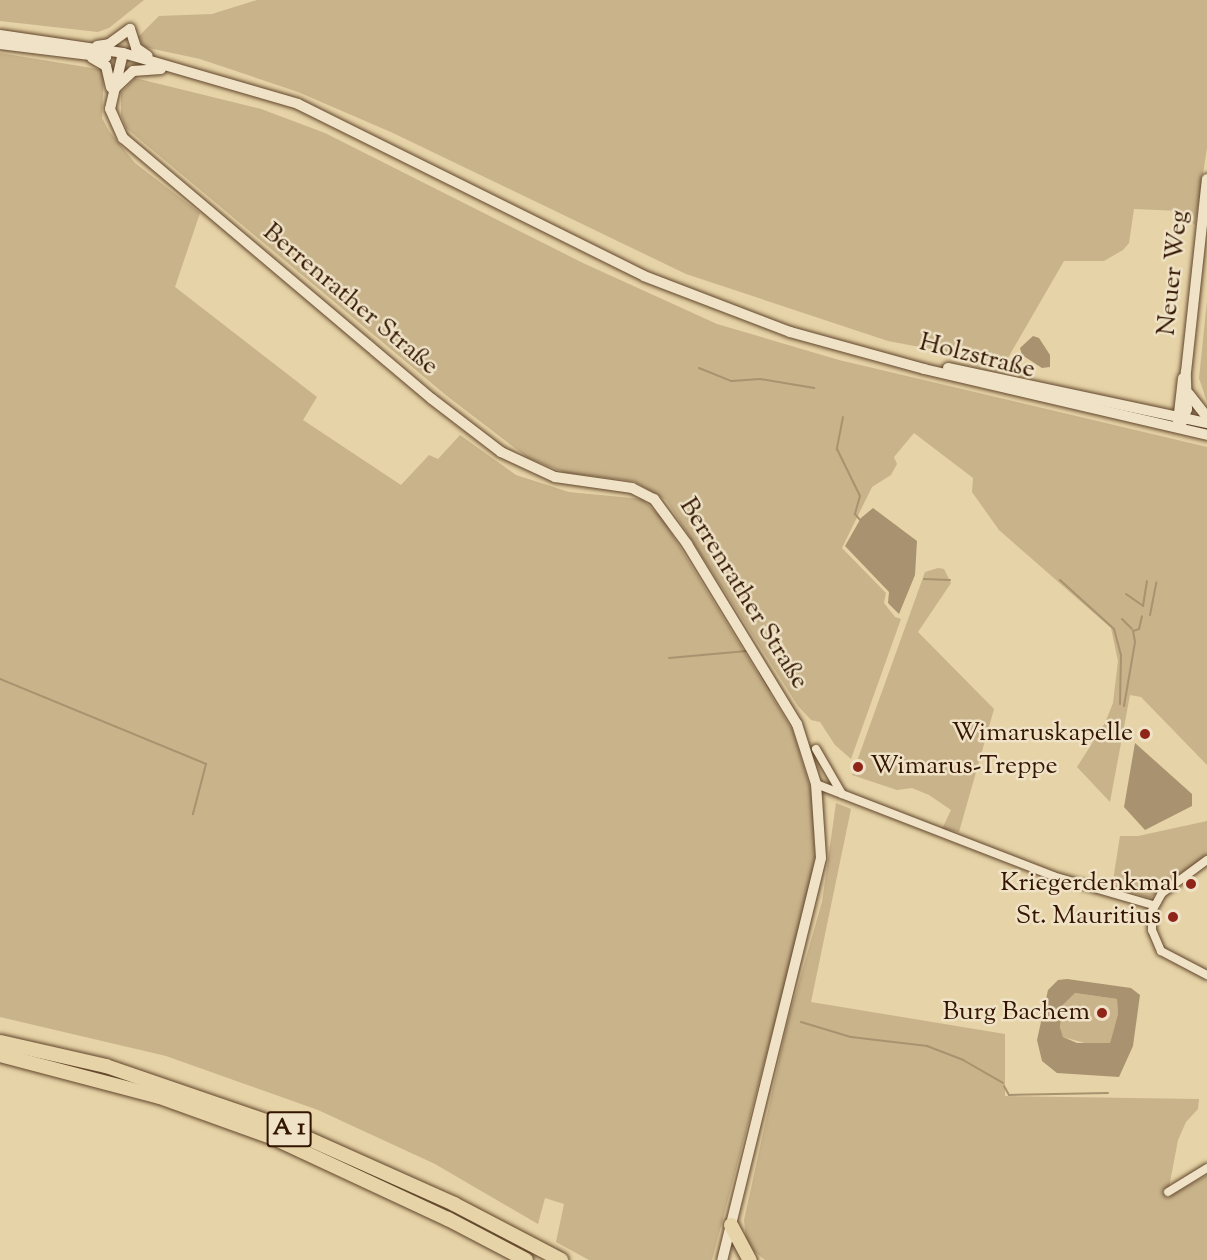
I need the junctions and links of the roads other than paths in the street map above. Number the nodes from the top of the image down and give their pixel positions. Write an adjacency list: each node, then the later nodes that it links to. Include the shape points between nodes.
1 (0, 35): 3 (main road)
2 (0, 44): 4 (main road)
3 (93, 47): 5 (main road); 6 (main road, via 109,44 130,29 137,49)
4 (82, 53): 5 (main road); 7 (main road, via 106,66)
5 (122, 56): 6 (main road); 7 (main road, Berrenrather Straße)
6 (161, 66): 7 (main road, via 133,71); 9 (main road, via 342,125 596,254 696,299 790,332)
7 (111, 93): 17 (main road, Berrenrather Straße, via 113,119 123,138 478,435 501,452 545,474 584,484 632,488 663,507 784,699 805,744)
8 (1207, 178): 10 (main road, Neuer Weg)
9 (900, 361): 11 (main road, Holzstraße); 13 (main road, Holzstraße, via 1117,414)
10 (1184, 392): 11 (main road, via 1166,407); 12 (main road); 13 (main road, Neuer Weg)
11 (1152, 412): 13 (main road, Holzstraße)
12 (1207, 417)
13 (1180, 421): 14 (main road, Holzstraße); 15 (main road, Holzstraße)
14 (1207, 423)
15 (1207, 435)
16 (816, 749): 18 (street)
17 (816, 784): 18 (street); 26 (main road, Berrenrather Straße, via 821,858)
18 (842, 795): 20 (street, via 1053,876)
19 (1207, 860): 20 (street, via 1174,883)
20 (1153, 905): 21 (street, via 1152,930 1157,946)
21 (1207, 975)
22 (0, 1042): 28 (highway, A 1, via 106,1066 246,1113 454,1204)
23 (0, 1055): 27 (highway, A 1, via 160,1097 274,1138)
24 (1207, 1168): 25 (street)
25 (1168, 1192)
26 (731, 1225): 29 (main road, Berrenrather Straße); 30 (highway)
27 (526, 1260)
28 (561, 1260)
29 (722, 1260)
30 (750, 1260)

